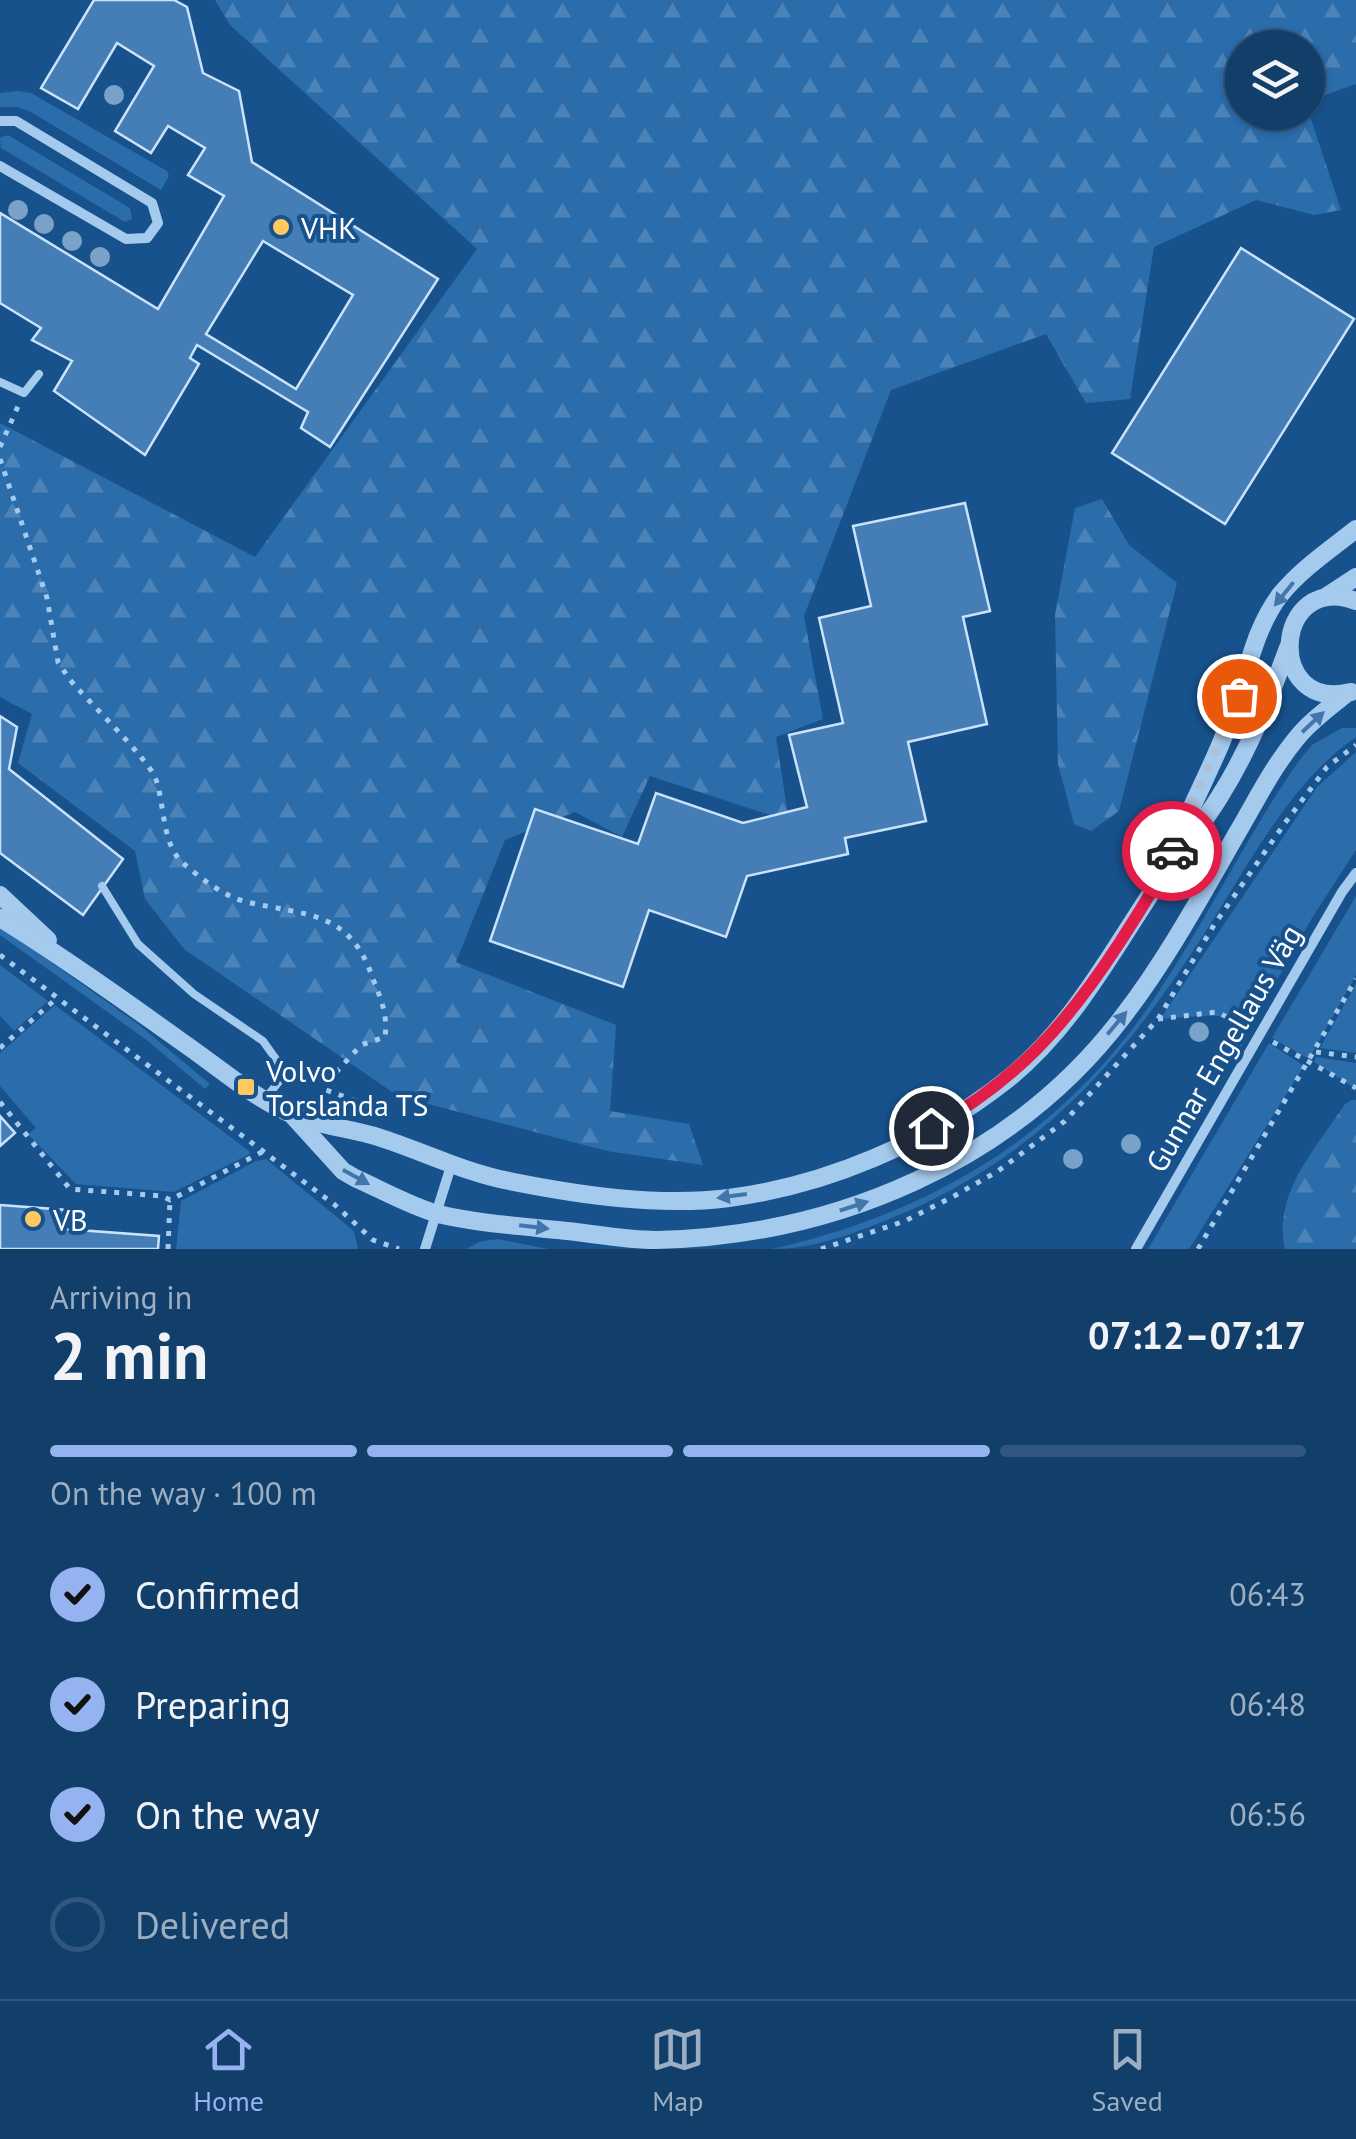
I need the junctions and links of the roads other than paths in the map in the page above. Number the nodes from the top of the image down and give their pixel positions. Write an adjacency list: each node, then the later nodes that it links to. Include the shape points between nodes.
1 (0, 120): 2 (street, via 16,121 152,203 158,223 147,238 126,239)
2 (0, 166)
3 (39, 374): 4 (lane, via 24,393)
4 (0, 382)
5 (1356, 528): 12 (street, one-way to 12, via 1280,595 1262,627)
6 (1356, 577): 7 (street)
7 (1322, 600): 8 (street); 9 (street, via 1296,618)
8 (1356, 601)
9 (1288, 648): 10 (street, via 1295,672 1307,684 1322,692); 12 (street, via 1265,711 1220,797)
10 (1351, 692): 20 (street, one-way to 10, via 652,1240 731,1235 812,1219 928,1177 1034,1107 1123,1018 1296,738)
11 (1356, 873): 22 (street, Gunnar Engellaus Väg)
12 (1158, 882): 19 (street, one-way to 19, via 1085,996 1006,1080 860,1164 798,1184 684,1200 562,1190)
13 (102, 886): 17 (lane, via 138,944 194,994 263,1041 281,1079)
14 (0, 896): 16 (street)
15 (0, 918): 16 (street)
16 (66, 958): 17 (street)
17 (265, 1099): 18 (street)
18 (292, 1115): 19 (street, via 378,1137); 20 (street, one-way to 20, via 343,1171)
19 (451, 1166): 20 (street)
20 (437, 1214): 21 (street)
21 (424, 1249)
22 (1136, 1249)

